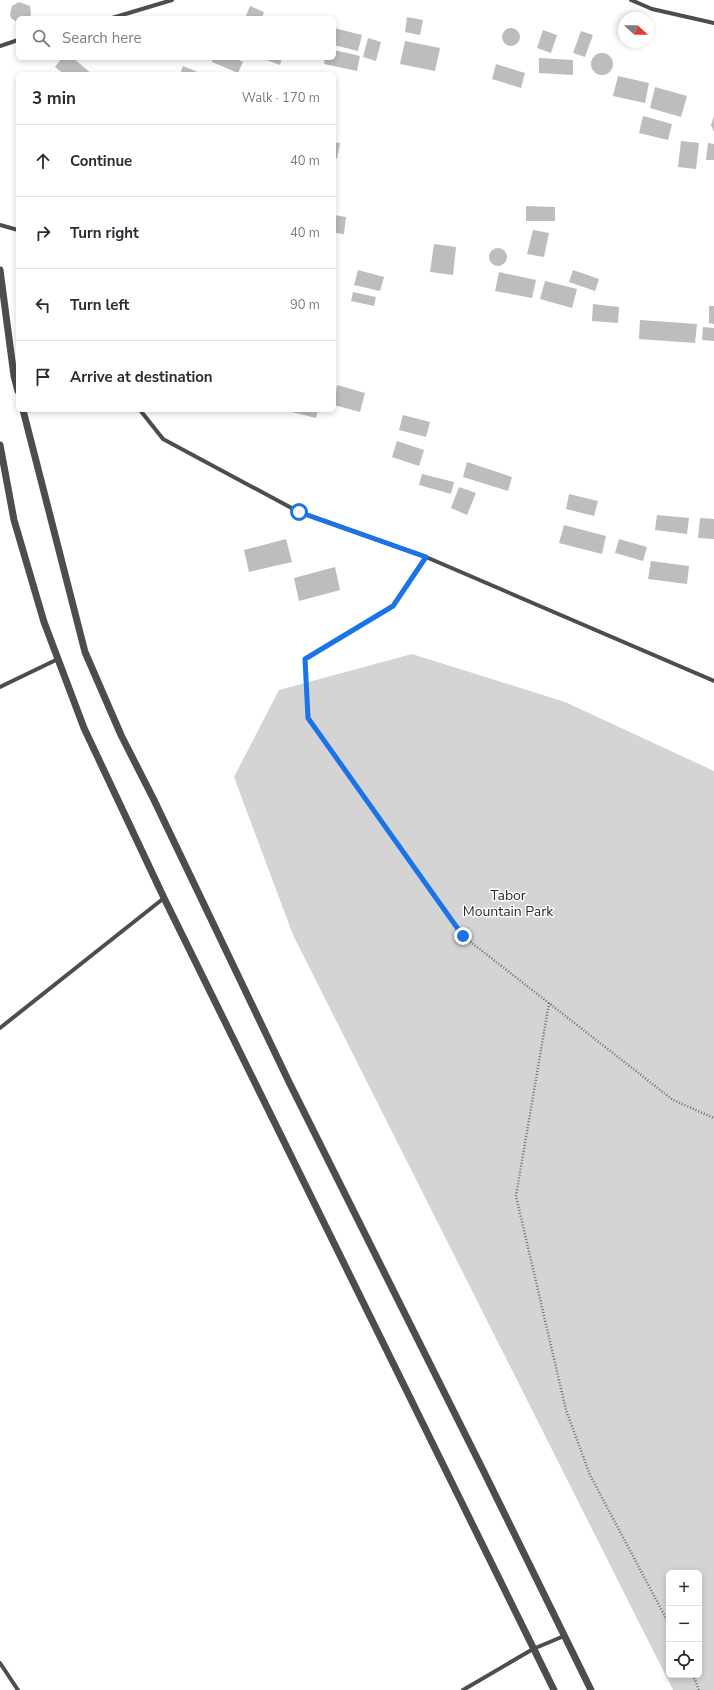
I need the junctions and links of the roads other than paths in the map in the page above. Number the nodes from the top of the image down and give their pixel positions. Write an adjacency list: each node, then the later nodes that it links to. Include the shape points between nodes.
1 (172, 0): 3 (street)
2 (631, 0): 4 (street, via 652,9)
3 (119, 16)
4 (714, 23)
5 (16, 41): 6 (street)
6 (0, 46)
7 (0, 225): 8 (street)
8 (16, 229)
9 (0, 270): 10 (street)
10 (16, 384)
11 (24, 412): 19 (street, via 85,652 121,735 289,1082)
12 (142, 412): 15 (street, via 163,440 299,512 426,557)
13 (0, 445): 14 (street, via 14,520 44,622)
14 (58, 659): 16 (street); 17 (street, via 84,728)
15 (714, 681)
16 (0, 687)
17 (164, 898): 18 (street); 20 (street)
18 (0, 1028)
19 (564, 1636): 20 (street); 25 (street)
20 (534, 1649): 23 (street); 24 (street)
21 (0, 1663): 22 (street)
22 (18, 1690)
23 (463, 1690)
24 (554, 1690)
25 (591, 1690)

